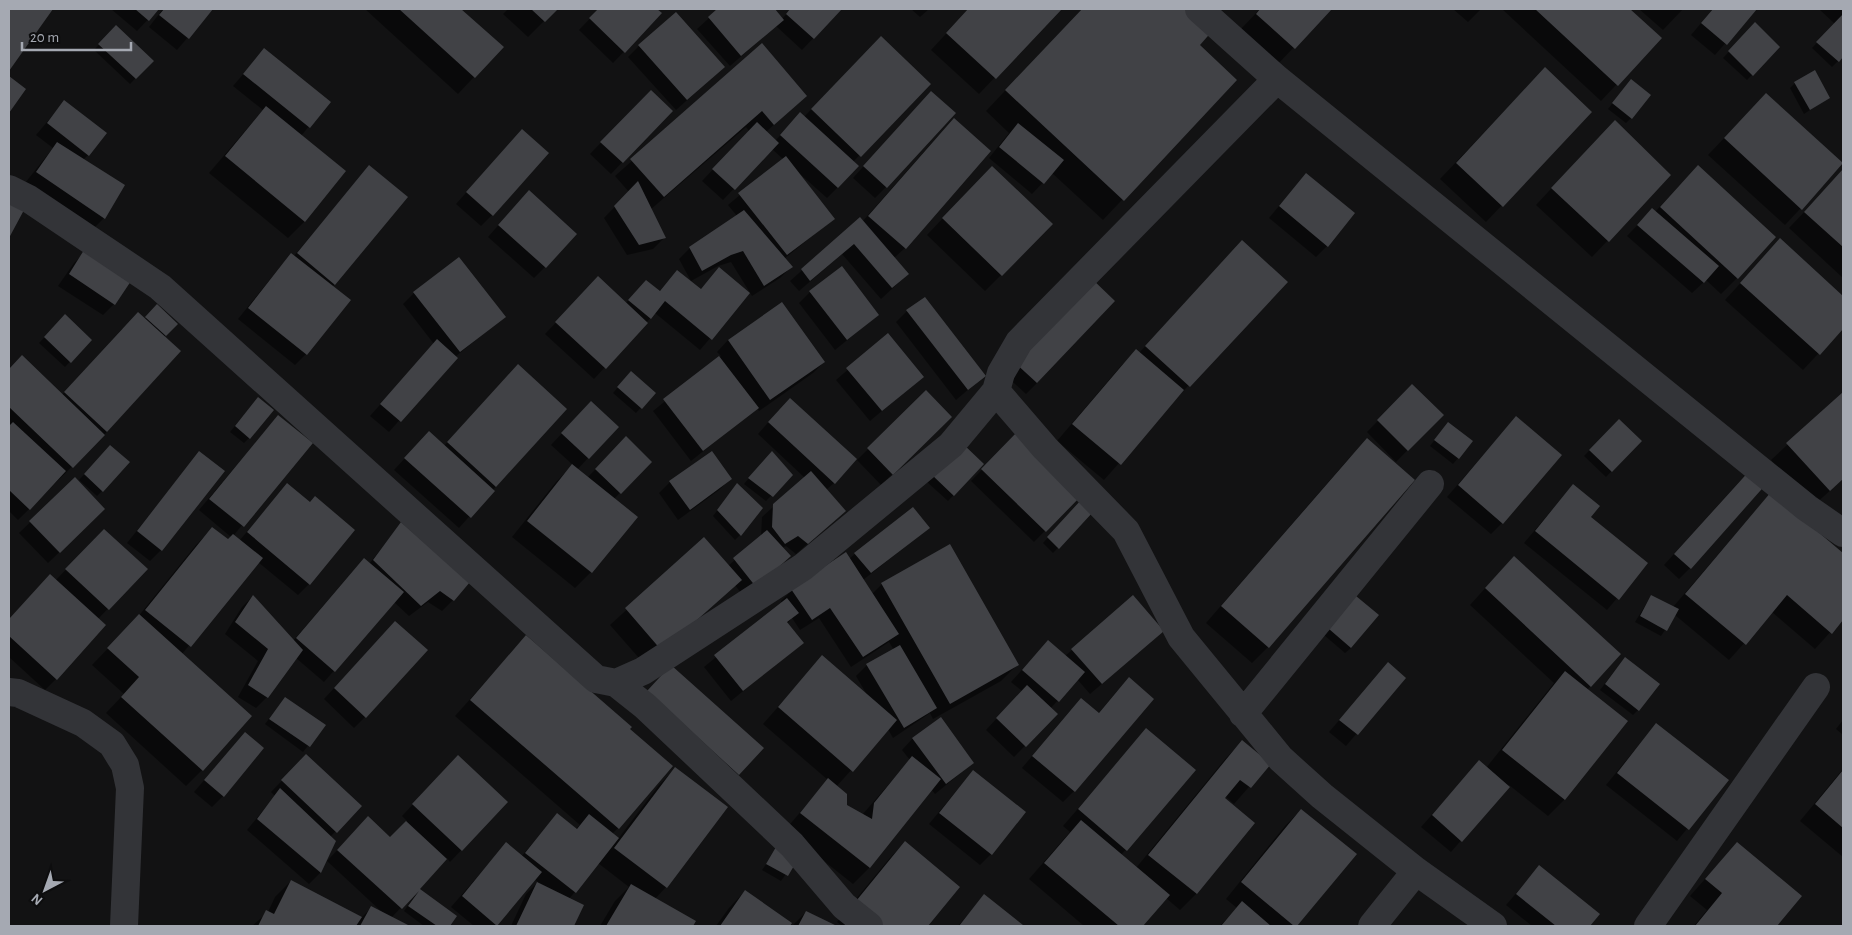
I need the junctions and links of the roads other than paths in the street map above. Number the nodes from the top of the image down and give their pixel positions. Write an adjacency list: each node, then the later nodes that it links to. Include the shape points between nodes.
1 (1199, 9): 2 (street)
2 (1277, 79): 4 (street, via 1020,342 1001,373); 6 (street, via 1806,508)
3 (9, 190): 7 (street, via 29,199 160,287 596,679)
4 (996, 391): 7 (street, via 951,445 803,567 643,671); 10 (street, via 1126,531 1181,636)
5 (1430, 484): 10 (street)
6 (1843, 533)
7 (616, 683): 13 (street, via 645,706 792,845 844,906)
8 (1816, 687): 16 (street)
9 (9, 692): 12 (street, via 18,693 84,723 112,744 126,765 130,788)
10 (1243, 714): 11 (street, via 1281,759)
11 (1416, 871): 14 (street); 15 (street)
12 (124, 926)
13 (869, 926)
14 (1372, 926)
15 (1493, 926)
16 (1648, 926)

